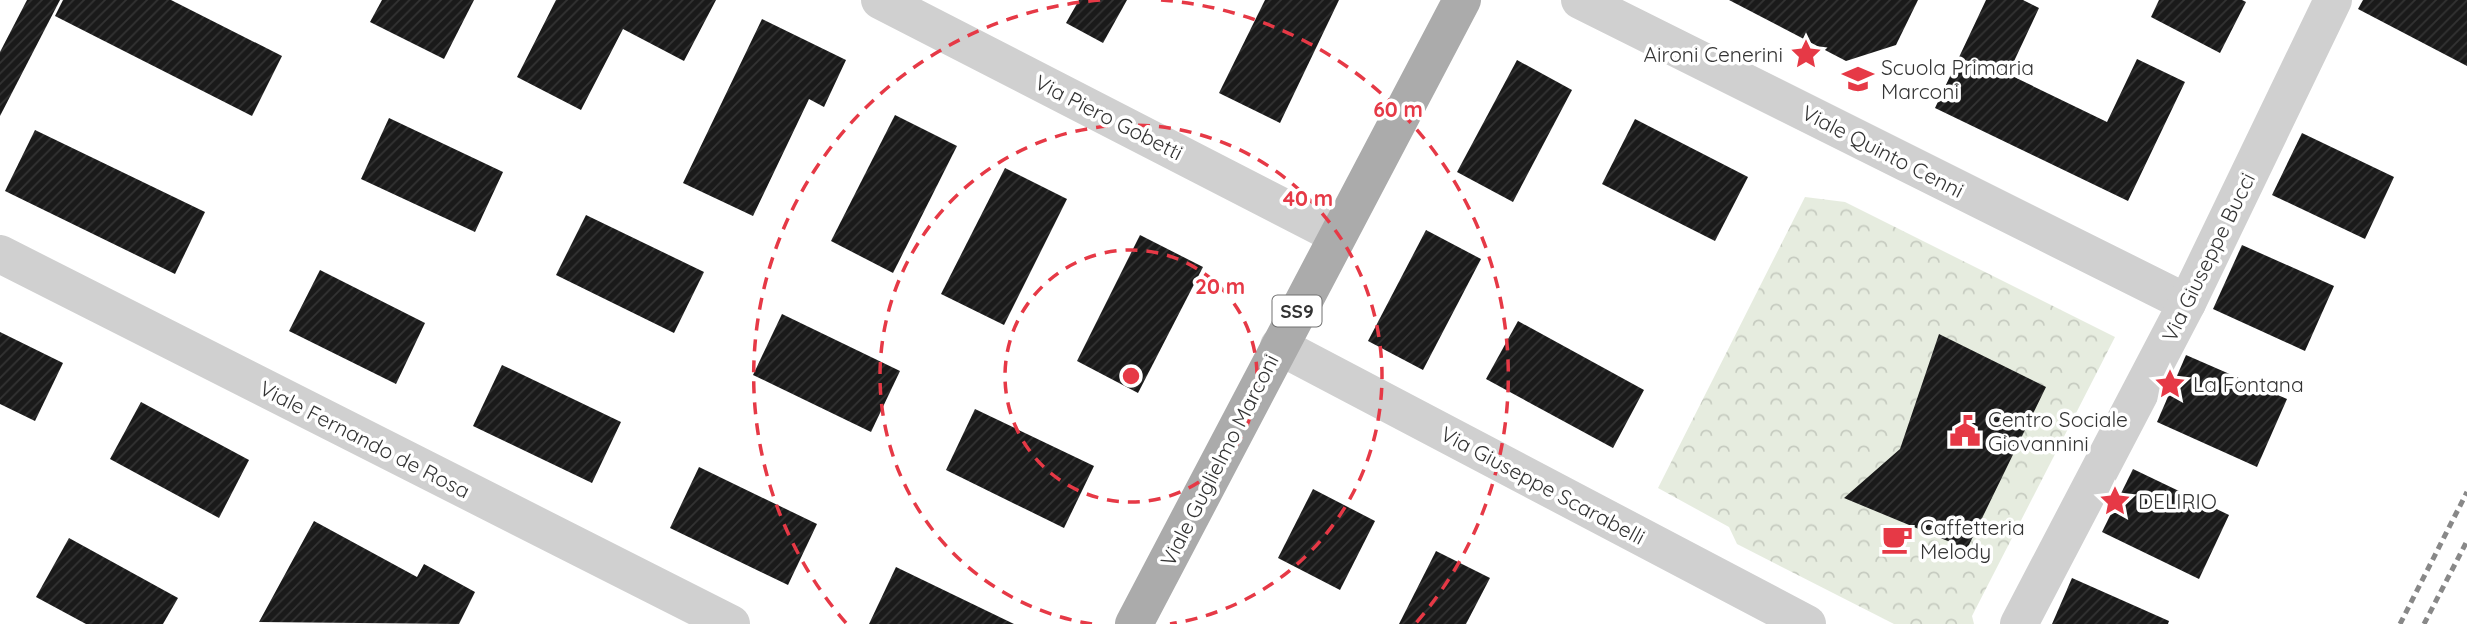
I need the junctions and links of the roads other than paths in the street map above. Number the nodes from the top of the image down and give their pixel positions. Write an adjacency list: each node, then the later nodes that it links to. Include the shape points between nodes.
1 (880, 0): 5 (street, Via Piero Gobetti)
2 (1462, 0): 5 (main road, Viale Guglielmo Marconi / SS9)
3 (1580, 0): 7 (street, Viale Quinto Cenni)
4 (2333, 0): 7 (street, Via Giuseppe Bucci)
5 (1337, 235): 8 (main road, Viale Guglielmo Marconi / SS9)
6 (0, 254): 9 (street, Viale Fernando de Rosa)
7 (2187, 303): 12 (street, Via Giuseppe Bucci)
8 (1279, 346): 10 (main road, Viale Guglielmo Marconi / SS9); 11 (street, Via Giuseppe Scarabelli)
9 (731, 624)
10 (1134, 624)
11 (1807, 624)
12 (2019, 624)

